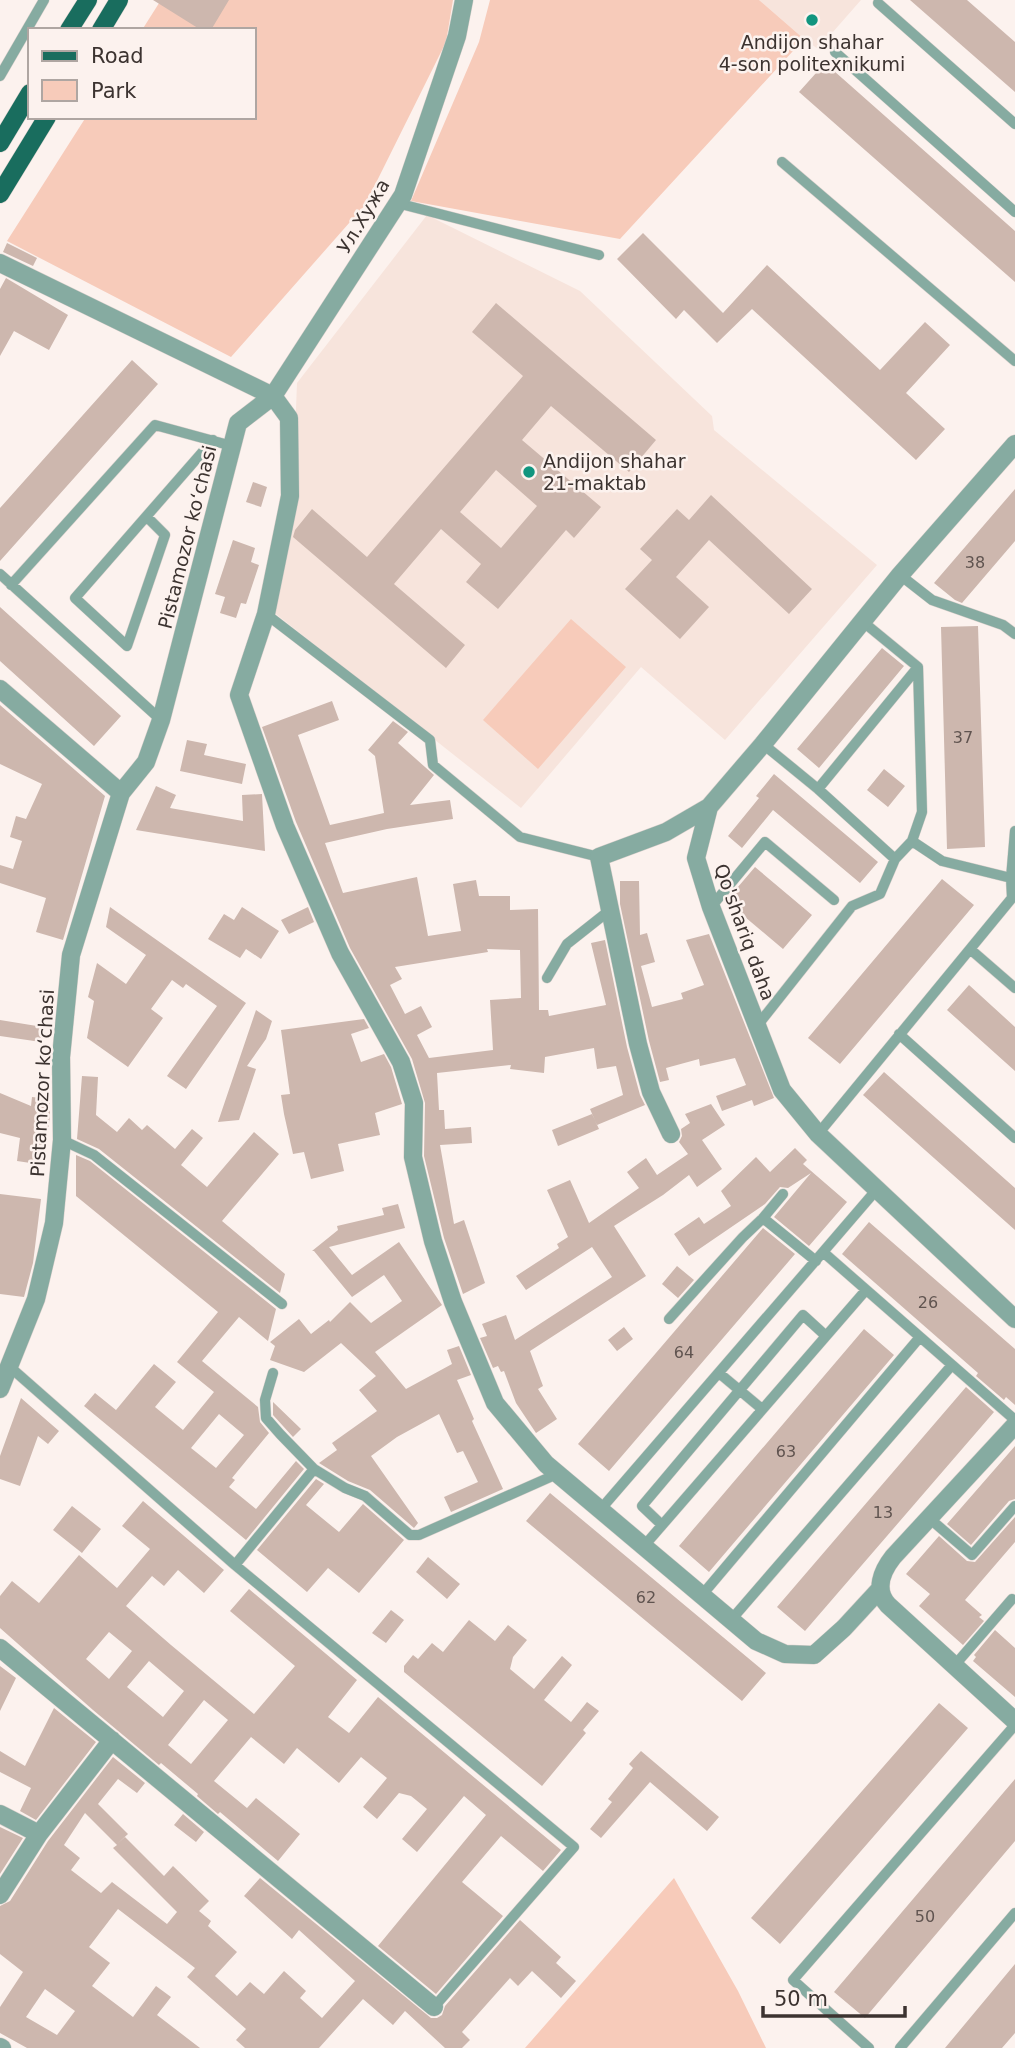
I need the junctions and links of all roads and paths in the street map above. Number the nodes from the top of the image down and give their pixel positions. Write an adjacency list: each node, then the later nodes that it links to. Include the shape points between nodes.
1 (44, 0): 9 (lane)
2 (88, 0): 6 (main road)
3 (119, 0): 7 (main road)
4 (464, 0): 16 (street, Ул.Хужа, via 457,36)
5 (878, 4): 12 (lane)
6 (70, 28)
7 (102, 28)
8 (835, 52): 17 (lane)
9 (0, 76)
10 (28, 96): 13 (main road)
11 (46, 119): 15 (main road)
12 (1015, 124)
13 (0, 143)
14 (782, 162): 20 (lane)
15 (0, 194)
16 (397, 203): 18 (lane); 21 (street, Ул.Хужа)
17 (1015, 212)
18 (599, 255)
19 (0, 263): 21 (street)
20 (1015, 361)
21 (273, 396): 24 (street, Pistamozor koʻchasi, via 238,423); 29 (street, via 289,418 290,496)
22 (214, 440): 24 (lane); 25 (lane); 28 (lane, via 155,425)
23 (1015, 444): 27 (street, Qo'shariq daha)
24 (232, 446): 34 (street, Pistamozor koʻchasi)
25 (147, 517): 25 (lane, via 75,598 127,646 165,535)
26 (0, 574): 28 (lane)
27 (900, 575): 30 (street, Qo'shariq daha); 31 (lane, via 932,600 1003,625)
28 (11, 585): 34 (lane)
29 (266, 614): 41 (lane, via 430,740 433,765 520,837); 77 (street, via 239,695 285,826 335,940 401,1062 414,1103 413,1157 453,1302 495,1403)
30 (862, 621): 32 (lane); 35 (street, Qo'shariq daha)
31 (1015, 634)
32 (918, 667): 36 (lane); 40 (lane, via 922,813)
33 (0, 688): 37 (street)
34 (161, 720): 37 (street, Pistamozor koʻchasi, via 146,762)
35 (763, 744): 36 (lane); 38 (street, Qo'shariq daha)
36 (818, 789): 42 (lane)
37 (121, 793): 56 (street, Pistamozor koʻchasi, via 71,956 61,1057)
38 (709, 807): 41 (street, via 666,832); 46 (street, Qo'shariq daha, via 695,858)
39 (1015, 831): 43 (lane)
40 (912, 841): 42 (lane); 43 (lane, via 942,861)
41 (599, 857): 47 (street)
42 (895, 859): 51 (lane, via 880,894 852,906)
43 (1011, 878): 45 (lane)
44 (834, 900): 46 (lane, via 765,842)
45 (1014, 900): 48 (lane)
46 (711, 907): 51 (street, Qo'shariq daha)
47 (610, 910): 49 (lane, via 567,944); 53 (street, via 651,1092)
48 (971, 949): 50 (lane); 52 (lane)
49 (547, 978)
50 (1015, 988)
51 (756, 1026): 54 (street, Qo'shariq daha, via 782,1090)
52 (899, 1034): 54 (lane); 55 (lane)
53 (671, 1134)
54 (818, 1134): 57 (street, Qo'shariq daha)
55 (1015, 1138)
56 (62, 1140): 63 (lane, via 94,1155); 69 (street, Pistamozor koʻchasi, via 54,1223 36,1299)
57 (878, 1188): 60 (lane); 65 (street, Qo'shariq daha)
58 (783, 1194): 59 (lane)
59 (763, 1218): 61 (lane); 64 (lane)
60 (823, 1252): 61 (lane); 62 (lane)
61 (816, 1261): 70 (lane)
62 (866, 1290): 66 (lane); 67 (lane)
63 (282, 1304)
64 (669, 1319)
65 (1015, 1319)
66 (826, 1336): 73 (lane, via 803,1315); 74 (lane)
67 (920, 1338): 68 (lane); 85 (lane)
68 (952, 1365): 75 (lane); 87 (lane)
69 (10, 1367): 72 (street, Pistamozor koʻchasi); 83 (lane)
70 (719, 1373): 73 (lane); 79 (lane)
71 (273, 1374): 76 (lane, via 265,1400 266,1418)
72 (0, 1389)
73 (740, 1390): 74 (lane); 81 (lane, via 642,1506)
74 (762, 1409): 81 (lane)
75 (1015, 1422): 80 (street)
76 (314, 1469): 77 (lane, via 365,1496 411,1535); 83 (lane)
77 (557, 1474): 79 (street)
78 (1015, 1506): 80 (lane, via 972,1555)
79 (600, 1510): 82 (street)
80 (929, 1518): 84 (street, via 884,1569)
81 (662, 1525): 82 (lane)
82 (644, 1546): 85 (street)
83 (235, 1565): 96 (lane, via 574,1847)
84 (880, 1589): 87 (street, via 814,1655 785,1654 757,1641); 89 (street, via 883,1600)
85 (702, 1595): 87 (street)
86 (1012, 1599): 89 (lane)
87 (731, 1620)
88 (0, 1648): 91 (street)
89 (954, 1666): 90 (street)
90 (1015, 1723): 97 (lane, via 793,1980)
91 (112, 1740): 93 (street); 96 (street)
92 (0, 1814): 93 (street)
93 (39, 1834): 94 (street)
94 (0, 1895)
95 (1015, 1913): 98 (lane)
96 (434, 2007)
97 (869, 2048)
98 (900, 2048)

